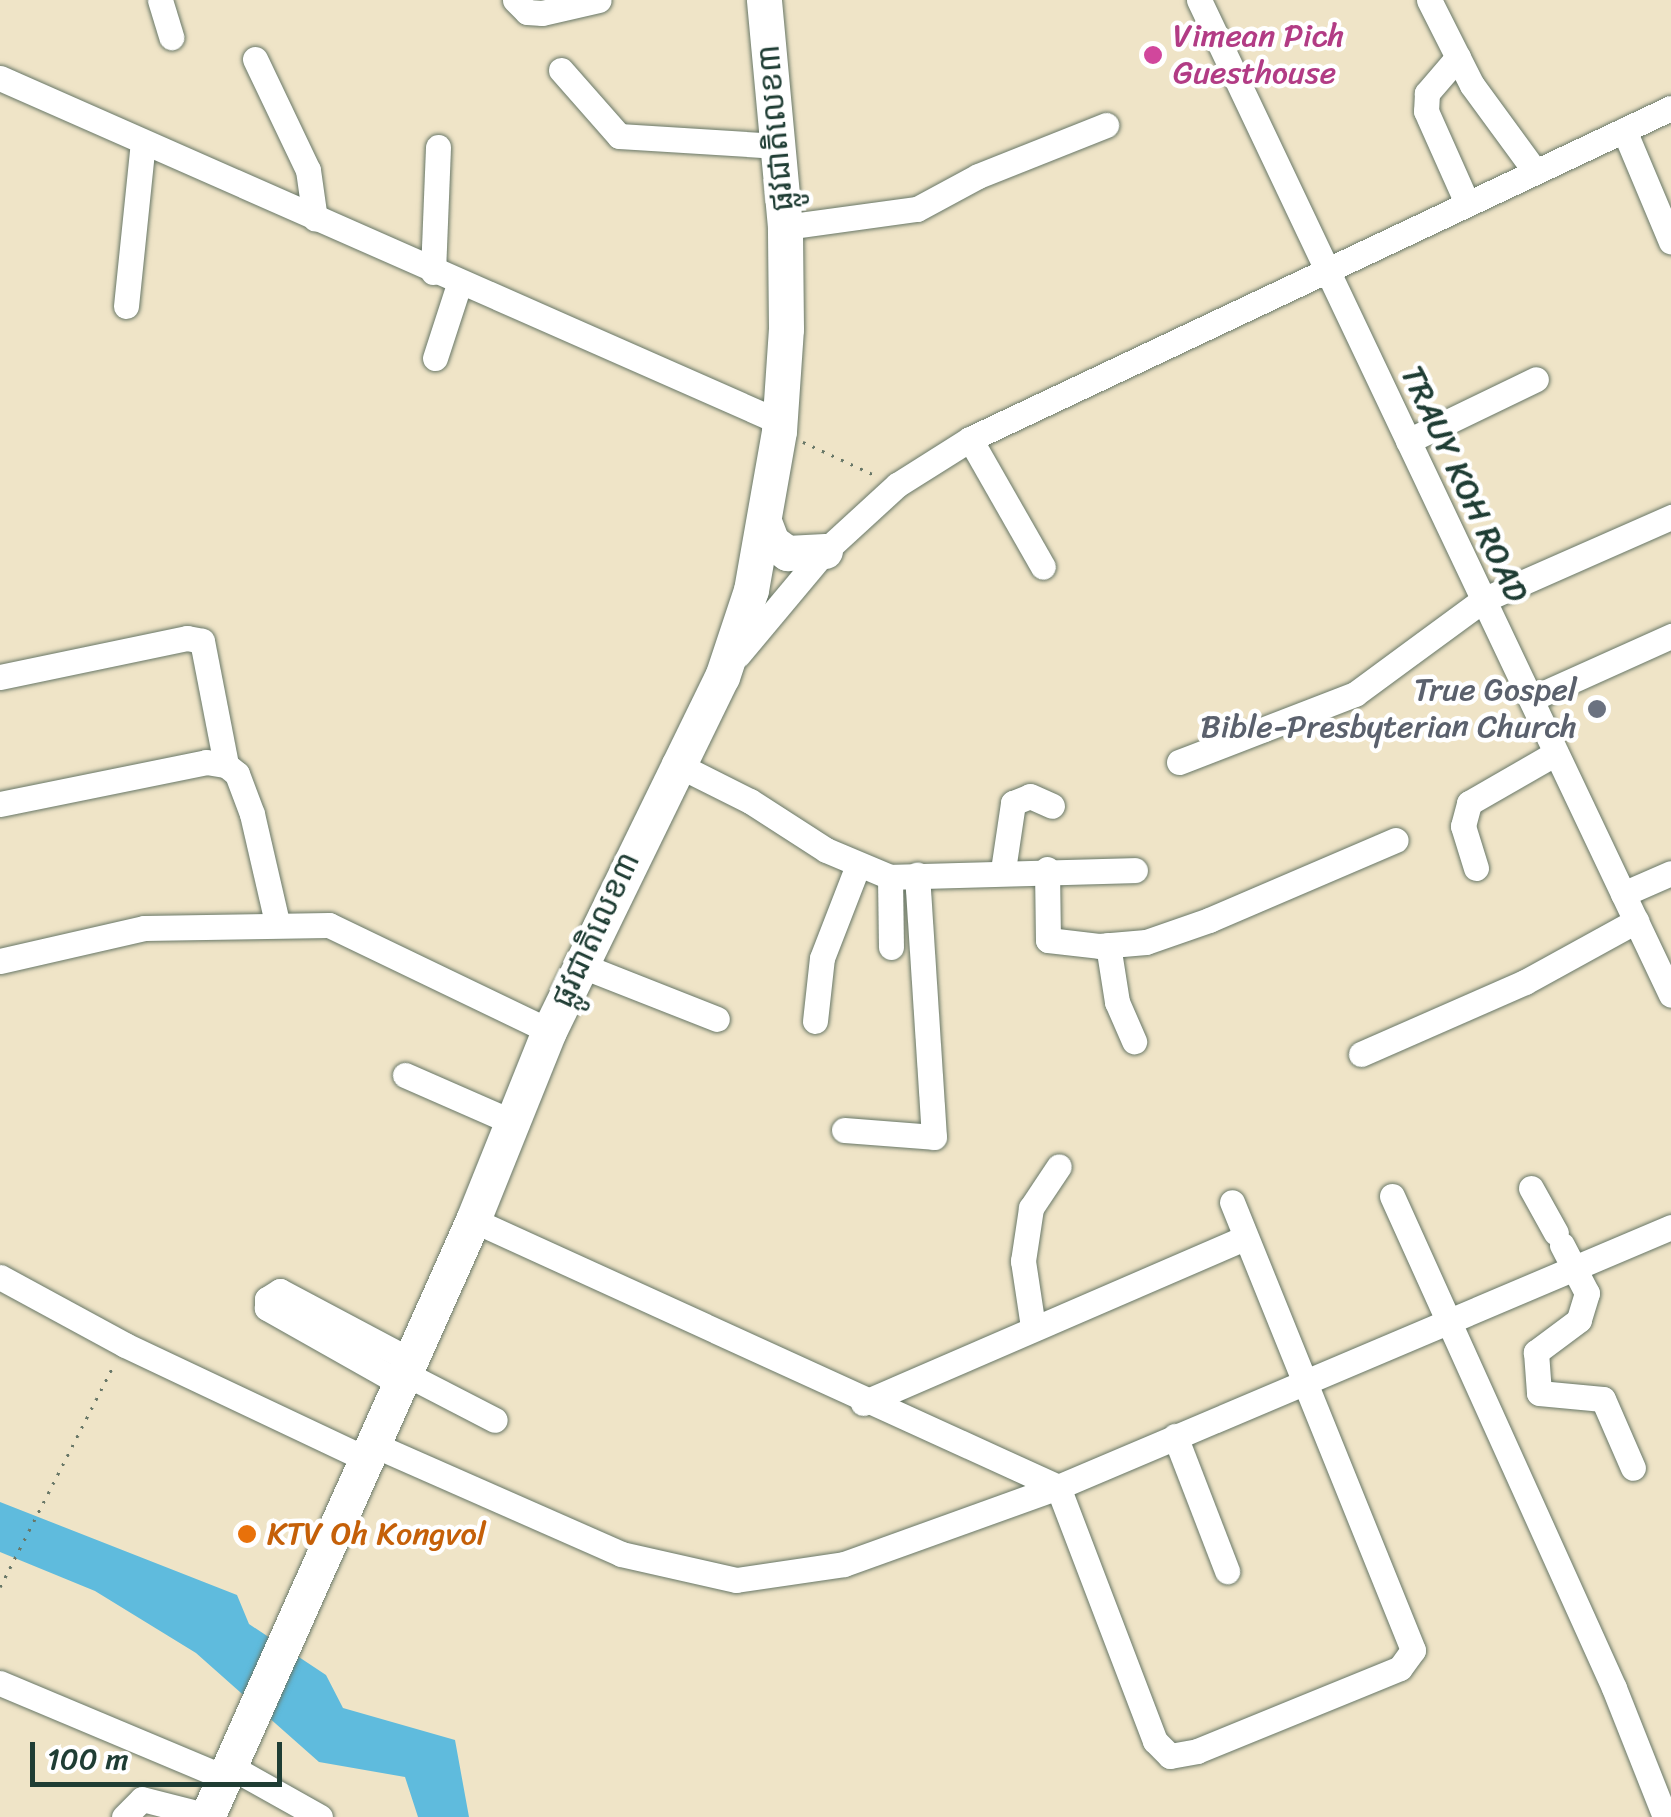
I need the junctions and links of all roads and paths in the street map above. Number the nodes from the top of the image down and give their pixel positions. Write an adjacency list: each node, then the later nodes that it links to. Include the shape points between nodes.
1 (160, 0): 7 (street)
2 (515, 0): 3 (street, via 526,12 542,13)
3 (599, 0)
4 (764, 0): 16 (highway, ផ្លូវជាតិលេខ៣)
5 (1199, 0): 23 (street, TRAUY KOH ROAD)
6 (1429, 0): 9 (street)
7 (171, 37)
8 (255, 58): 20 (street, via 308,170)
9 (1458, 58): 18 (street); 19 (street, via 1427,93 1426,111)
10 (561, 70): 16 (street, via 619,136)
11 (0, 78): 15 (street)
12 (1671, 108): 14 (street)
13 (1106, 125): 21 (street, via 978,176 917,209)
14 (1624, 130): 18 (street); 22 (street)
15 (143, 142): 20 (street); 26 (street)
16 (778, 146): 21 (highway, ផ្លូវជាតិលេខ៣)
17 (438, 147): 24 (street)
18 (1536, 171): 19 (street)
19 (1468, 202): 23 (street)
20 (316, 219): 24 (street)
21 (784, 228): 29 (highway, ផ្លូវជាតិលេខ៣)
22 (1671, 242)
23 (1326, 268): 30 (street); 31 (street, TRAUY KOH ROAD)
24 (433, 272): 25 (street)
25 (459, 284): 27 (street); 29 (street)
26 (126, 306)
27 (435, 358)
28 (1536, 379): 31 (street)
29 (779, 427): 32 (path); 34 (highway, ផ្លូវជាតិលេខ៣)
30 (970, 439): 32 (street); 36 (street)
31 (1408, 441): 37 (street, TRAUY KOH ROAD)
32 (897, 485): 35 (street)
33 (1671, 517): 37 (street)
34 (765, 524): 35 (highway, via 772,542 787,553); 39 (highway, ផ្លូវជាតិលេខ៣)
35 (825, 552): 39 (street)
36 (1042, 567)
37 (1484, 600): 41 (street, TRAUY KOH ROAD); 43 (street, via 1356,694)
38 (1671, 636): 41 (street)
39 (722, 676): 44 (highway, ផ្លូវជាតិលេខ៣)
40 (0, 677): 45 (street, via 187,638 202,641)
41 (1530, 699): 42 (street, TRAUY KOH ROAD)
42 (1556, 754): 50 (street, via 1469,803 1463,826); 57 (street, TRAUY KOH ROAD)
43 (1178, 762)
44 (674, 764): 49 (street); 63 (highway, ផ្លូវជាតិលេខ៣)
45 (226, 766): 46 (street, via 206,762); 59 (street, via 238,774 252,814)
46 (0, 804)
47 (1052, 806): 52 (street, via 1030,796 1014,803)
48 (1396, 840): 60 (street, via 1208,920 1146,942)
49 (858, 865): 56 (street); 66 (street, via 822,958)
50 (1476, 868)
51 (1047, 869): 52 (street); 53 (street); 60 (street, via 1048,940)
52 (1003, 870): 55 (street)
53 (1135, 870)
54 (1671, 873): 57 (street)
55 (918, 875): 56 (street); 72 (street, via 934,1137)
56 (890, 877): 61 (street)
57 (1623, 894): 58 (street, TRAUY KOH ROAD)
58 (1636, 921): 64 (street, TRAUY KOH ROAD); 69 (street, via 1525,982)
59 (276, 922): 62 (street, via 113,933); 67 (street, via 329,925 360,936)
60 (1108, 945): 68 (street, via 1117,1002)
61 (891, 947)
62 (0, 961)
63 (580, 964): 65 (street); 67 (highway, ផ្លូវជាតិលេខ៣)
64 (1671, 995)
65 (716, 1019)
66 (815, 1021)
67 (549, 1031): 71 (highway, ផ្លូវជាតិលេខ៣)
68 (1134, 1041)
69 (1361, 1054)
70 (405, 1075): 71 (street)
71 (512, 1122): 77 (highway, ផ្លូវជាតិលេខ៣)
72 (844, 1130)
73 (1060, 1166): 83 (street, via 1031,1208 1023,1260)
74 (1530, 1188): 80 (street)
75 (1392, 1196): 82 (street)
76 (1232, 1202): 79 (street)
77 (473, 1220): 85 (highway, ផ្លូវជាតិលេខ៣); 87 (street)
78 (1671, 1227): 80 (street)
79 (1244, 1238): 83 (street); 86 (street)
80 (1565, 1248): 82 (street); 91 (street, via 1587,1294 1579,1320 1536,1352 1539,1392 1603,1399)
81 (0, 1277): 84 (street)
82 (1446, 1320): 86 (street); 100 (street, via 1614,1688)
83 (1033, 1327): 87 (street)
84 (125, 1345): 90 (street); 94 (path)
85 (405, 1372): 85 (street, via 267,1308 267,1299 280,1291); 88 (street); 90 (highway, ផ្លូវជាតិលេខ៣)
86 (1302, 1382): 89 (street); 92 (street, via 1410,1635 1413,1650 1400,1668 1170,1756 1155,1741)
87 (863, 1403): 92 (street)
88 (496, 1420)
89 (1176, 1436): 92 (street); 93 (street)
90 (369, 1451): 92 (street, via 621,1554 736,1580 844,1564); 96 (highway, ផ្លូវជាតិលេខ៣)
91 (1632, 1468)
92 (1058, 1487)
93 (1227, 1571)
94 (0, 1587)
95 (0, 1683): 96 (street)
96 (228, 1772): 97 (highway, ផ្លូវជាតិលេខ៣); 99 (street)
97 (208, 1816): 98 (street, via 142,1799)
98 (124, 1817)
99 (320, 1817)
100 (1664, 1817)

